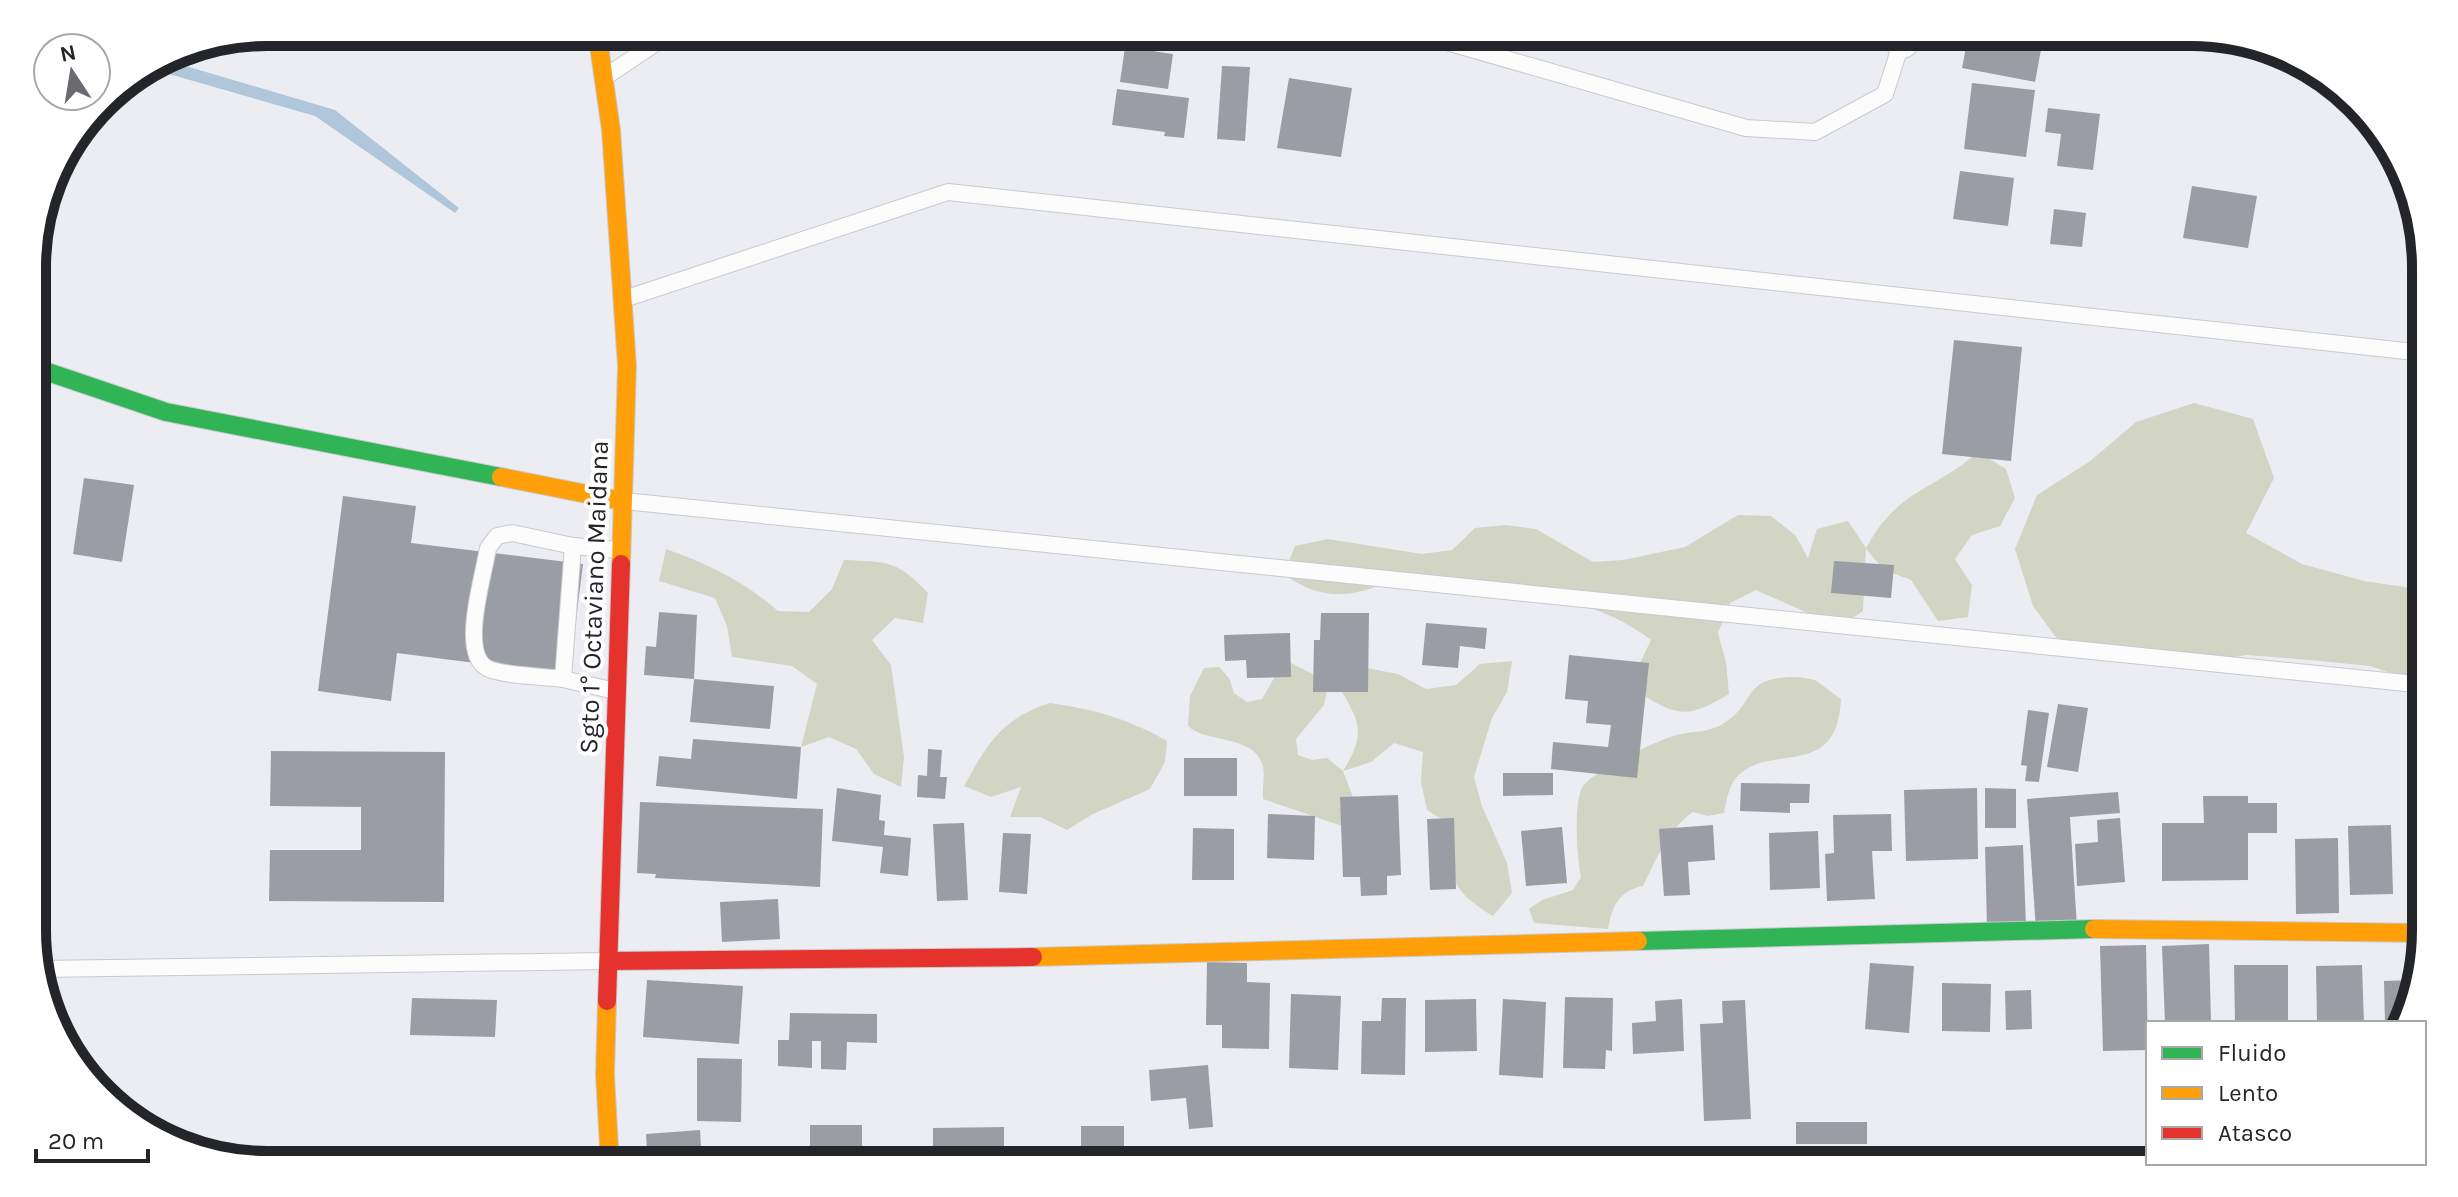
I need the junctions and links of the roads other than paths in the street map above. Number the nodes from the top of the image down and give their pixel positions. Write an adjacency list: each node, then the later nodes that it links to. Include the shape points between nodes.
1 (599, 46): 5 (street, Sgto 1° Octaviano Maidana)
2 (651, 46): 5 (lane)
3 (1461, 46): 4 (lane, via 1746,128 1815,132 1885,94)
4 (1899, 46)
5 (604, 78): 6 (street, Sgto 1° Octaviano Maidana)
6 (623, 299): 7 (lane, via 948,192); 9 (street, Sgto 1° Octaviano Maidana, via 627,366)
7 (2412, 352)
8 (46, 371): 9 (street, via 166,412)
9 (622, 501): 11 (street, Sgto 1° Octaviano Maidana); 13 (lane)
10 (573, 546): 11 (lane); 12 (lane); 12 (lane, via 512,533 497,536 488,548 472,642 476,658 488,669)
11 (621, 550): 14 (street, Sgto 1° Octaviano Maidana)
12 (563, 679): 14 (lane)
13 (2412, 684)
14 (616, 691): 16 (street, Sgto 1° Octaviano Maidana)
15 (2412, 933): 16 (street, via 2109,929 1168,956)
16 (610, 961): 17 (lane); 18 (street, Sgto 1° Octaviano Maidana, via 605,1075)
17 (50, 969)
18 (609, 1151)

